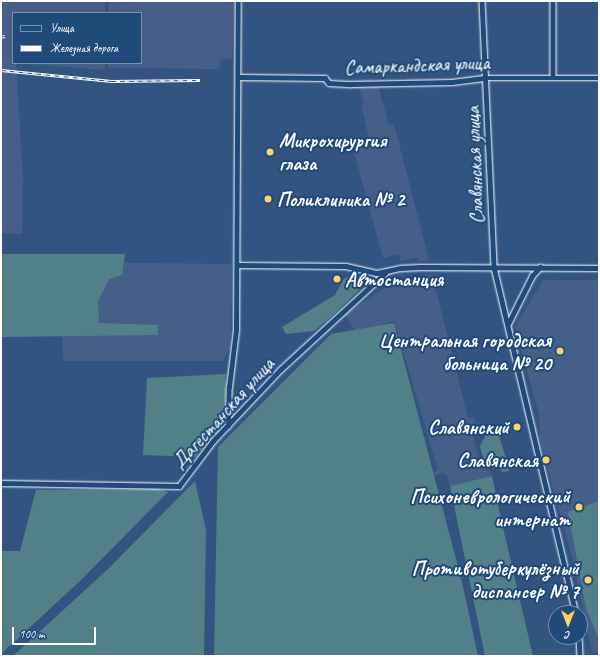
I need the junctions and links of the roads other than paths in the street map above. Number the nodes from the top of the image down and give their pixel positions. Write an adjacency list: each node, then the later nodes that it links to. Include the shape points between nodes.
1 (238, 1): 4 (street)
2 (482, 1): 6 (street, Славянская улица)
3 (553, 1): 5 (street)
4 (238, 77): 6 (street, Самаркандская улица, via 324,78 329,83 350,84 452,82); 8 (street)
5 (553, 77): 6 (street, Самаркандская улица); 7 (street, Самаркандская улица)
6 (486, 78): 9 (street, Славянская улица)
7 (599, 78)
8 (237, 265): 12 (street, Дагестанская улица, via 346,266 373,273); 14 (street, via 236,330 229,387)
9 (494, 267): 10 (street, Дагестанская улица); 12 (street, Дагестанская улица, via 410,267); 13 (street, Славянская улица)
10 (540, 267): 11 (street, Дагестанская улица); 13 (street, via 532,276)
11 (599, 268)
12 (385, 273): 14 (street, Дагестанская улица, via 280,370)
13 (507, 327): 16 (street, Славянская улица)
14 (228, 426): 15 (street, Дагестанская улица, via 179,486)
15 (1, 483)
16 (574, 605)
17 (579, 645): 18 (street)
18 (580, 656)

